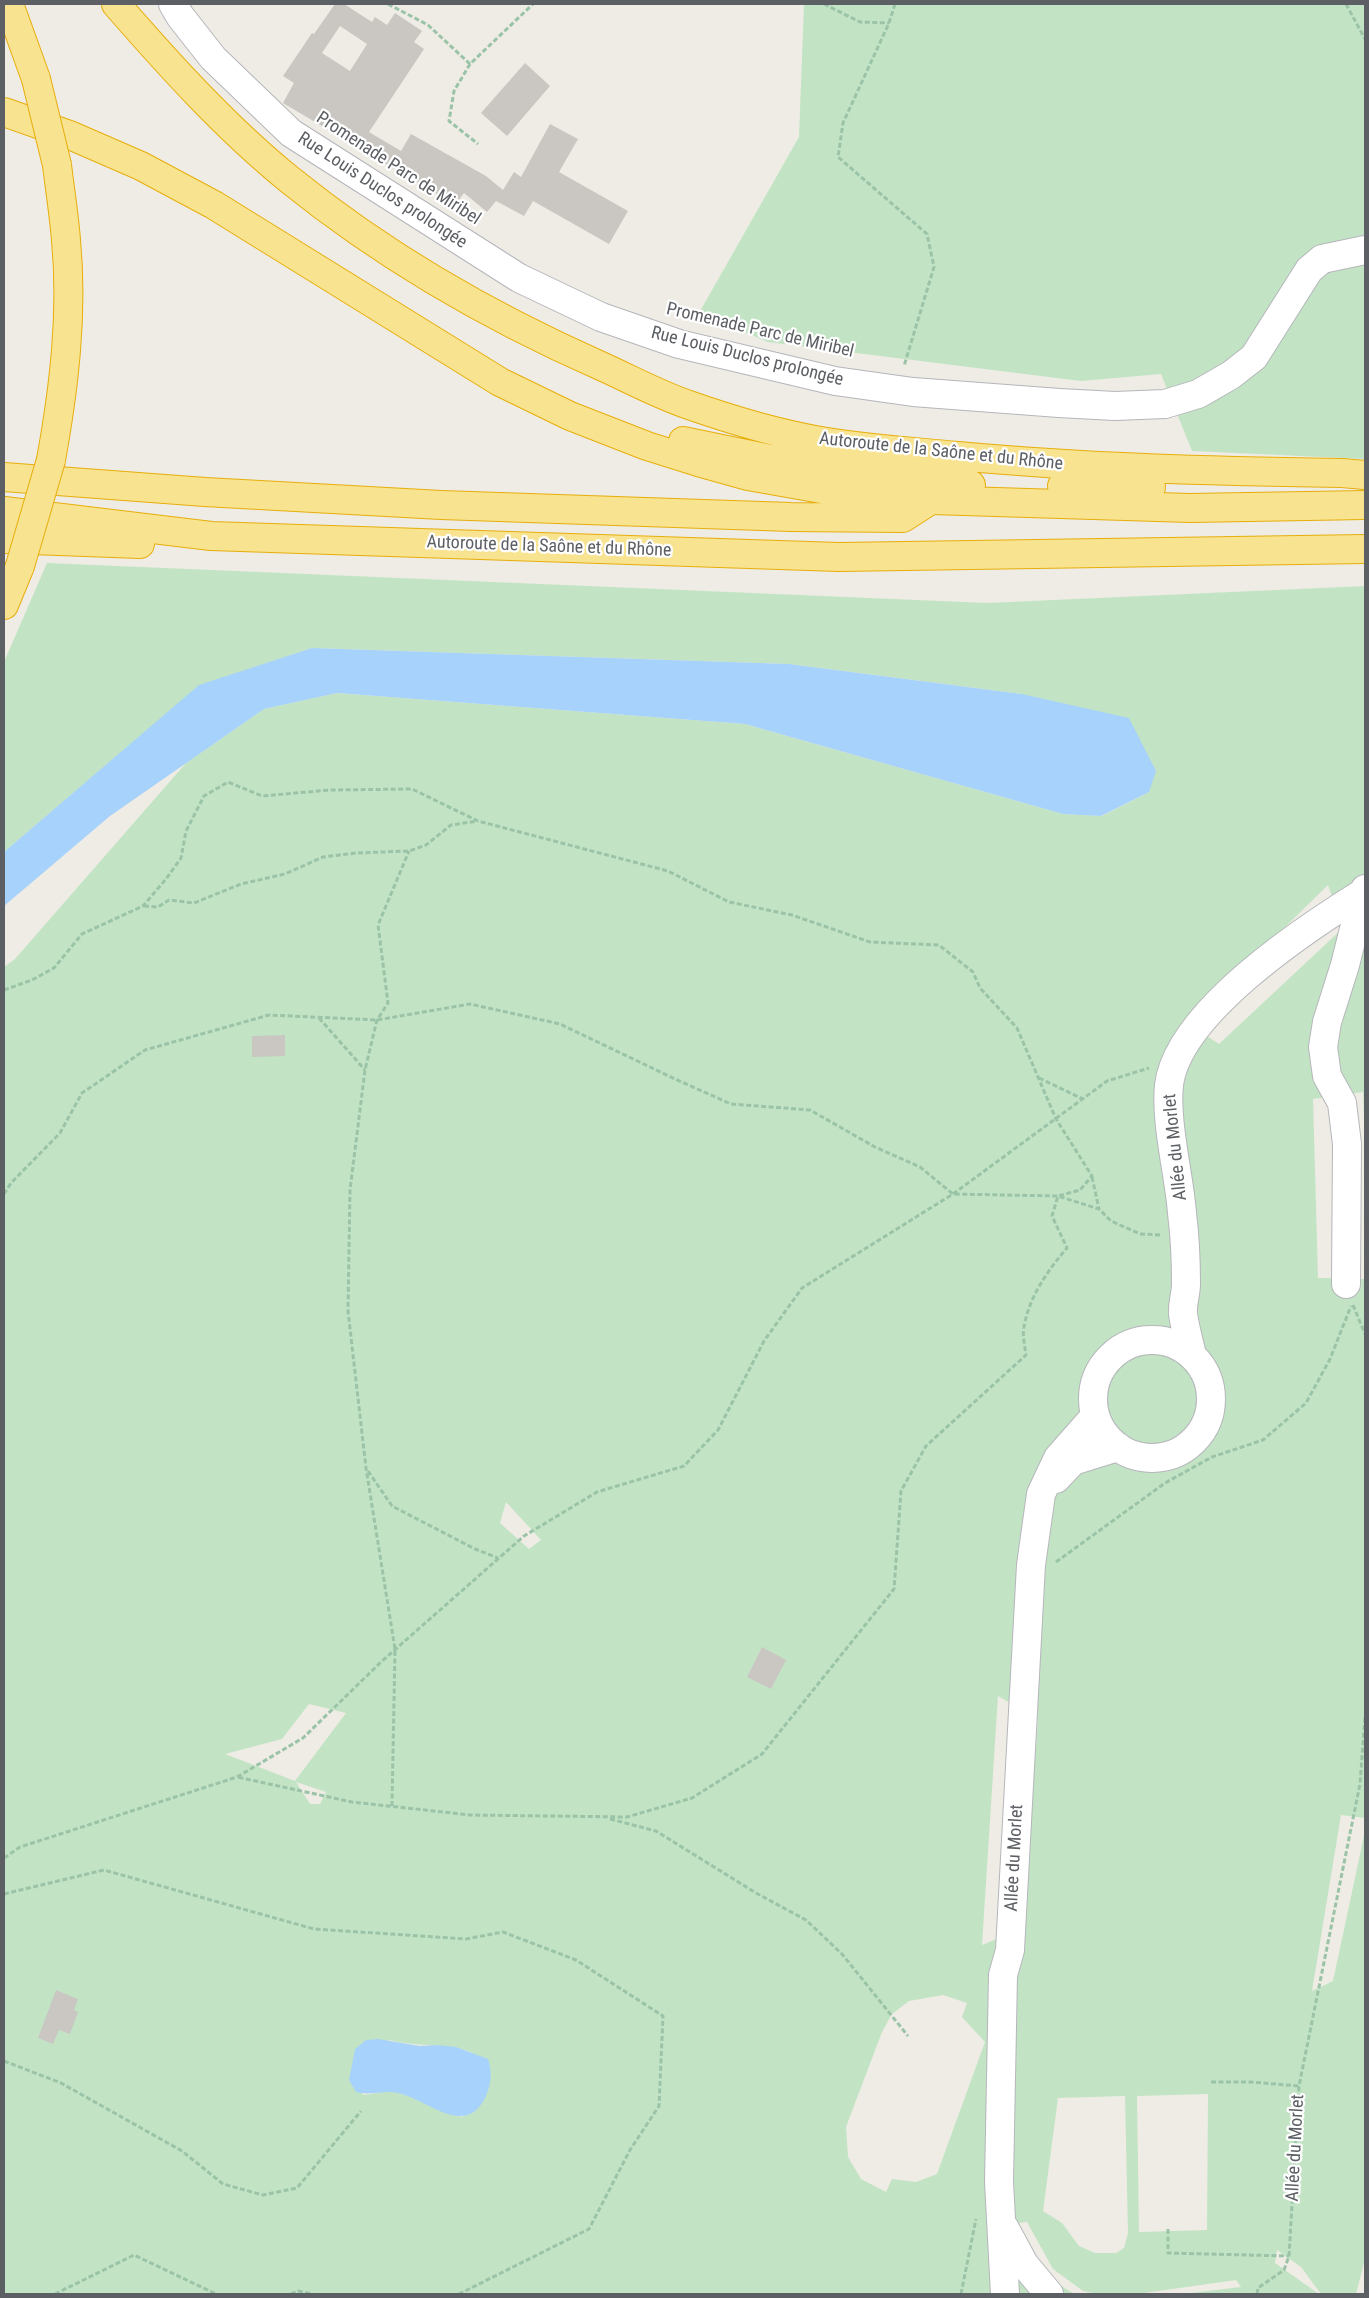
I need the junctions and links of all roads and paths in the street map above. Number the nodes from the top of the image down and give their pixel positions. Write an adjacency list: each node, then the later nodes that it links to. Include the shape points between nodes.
1 (9, 4): 26 (highway, bridge, via 36,79 56,165 66,242 68,322 51,460 20,566)
2 (116, 4): 17 (highway, Autoroute de la Saône et du Rhône, via 242,138 288,179 367,238 434,280 550,344 687,405 815,440 872,448 1167,470)
3 (173, 4): 14 (street, Rue Louis Duclos prolongée, via 213,58 291,133 519,278 601,317 679,344 835,381 913,392 1059,403 1165,404 1198,394 1254,357 1308,270 1322,259)
4 (388, 4): 11 (path, via 428,25)
5 (533, 4): 11 (path)
6 (824, 4): 9 (path, via 860,22)
7 (895, 4): 9 (path)
8 (1346, 4): 10 (path)
9 (889, 23): 15 (path, via 843,123 838,157 927,234 934,267)
10 (1365, 38)
11 (470, 64): 13 (path, via 454,90 449,121)
12 (4, 112): 16 (highway, via 72,136 141,166 214,204 500,382 570,416)
13 (478, 144)
14 (1365, 250)
15 (901, 374)
16 (647, 446): 19 (highway, via 678,440 770,459 963,485 1181,487); 20 (highway, via 748,476 827,490)
17 (1365, 475)
18 (4, 478): 20 (highway, via 441,505 791,517 902,518)
19 (1365, 482)
20 (932, 500): 21 (highway, via 1190,508)
21 (1365, 504)
22 (4, 511): 23 (highway, Autoroute de la Saône et du Rhône)
23 (211, 536): 24 (highway, via 156,544); 25 (highway, Autoroute de la Saône et du Rhône, via 839,557)
24 (4, 539)
25 (1365, 549)
26 (4, 605)
27 (478, 821): 28 (path, via 451,825 426,845); 30 (path, via 412,788 262,796 228,782 204,796 186,831 181,858); 36 (path, via 668,870 729,902 792,915 870,942 939,945 973,972 980,988 1017,1028)
28 (409, 851): 30 (path, via 323,857 285,874 241,884 194,903 169,900 158,907); 33 (path, via 378,925 388,1003)
29 (1364, 891): 34 (street, Allée du Morlet, via 1318,921 1221,1000 1189,1038); 45 (street, via 1323,1047 1327,1076 1342,1103 1347,1144)
30 (143, 906): 31 (path, via 82,934 54,968)
31 (4, 990)
32 (319, 1018): 33 (path); 35 (path); 40 (path, via 269,1015 145,1050 82,1093 60,1133 11,1182)
33 (377, 1020): 35 (path); 41 (path, via 470,1004 560,1024 732,1104 810,1110 874,1147 920,1167)
34 (1176, 1060): 37 (path, via 1107,1081); 44 (street, Allée du Morlet, via 1168,1105)
35 (365, 1070): 52 (path, via 350,1190 348,1311)
36 (1038, 1078): 37 (path); 38 (path)
37 (1083, 1099): 38 (path)
38 (1056, 1119): 39 (path); 41 (path)
39 (1092, 1176): 42 (path, via 1080,1190); 43 (path)
40 (4, 1194)
41 (953, 1194): 42 (path); 54 (path, via 802,1288 764,1341 718,1430 684,1466 598,1492 524,1536)
42 (1058, 1196): 43 (path); 60 (path, via 1052,1216 1067,1248 1051,1266 1033,1299 1024,1328 1026,1355 926,1446 901,1491 894,1589 762,1754 692,1798 627,1818)
43 (1099, 1209): 44 (path, via 1111,1221 1140,1234)
44 (1184, 1235): 46 (street, Allée du Morlet, via 1186,1287)
45 (1349, 1293): 47 (path); 55 (path, via 1330,1359 1306,1403 1264,1440 1212,1457 1165,1483 1058,1562)
46 (1183, 1313): 48 (street); 49 (street, Allée du Morlet)
47 (1365, 1334)
48 (1146, 1340): 49 (street, via 1174,1344); 50 (street, via 1126,1346 1105,1363 1096,1381 1093,1402)
49 (1192, 1355): 51 (street, via 1208,1379 1211,1399 1208,1420 1197,1438 1178,1452 1159,1458 1136,1456)
50 (1096, 1416): 51 (street, via 1105,1434); 53 (street, Allée du Morlet, via 1058,1458)
51 (1118, 1447): 53 (street, via 1073,1461)
52 (366, 1468): 54 (path, via 392,1506); 56 (path)
53 (1040, 1494): 55 (street, Allée du Morlet)
54 (499, 1558): 56 (path)
55 (1031, 1565): 68 (street, Allée du Morlet, via 1010,1950 1003,1975 999,2182)
56 (395, 1649): 58 (path, via 303,1738); 59 (path)
57 (1365, 1717): 66 (path, Allée du Morlet, via 1360,1784)
58 (237, 1777): 59 (path, via 352,1802); 61 (path, via 20,1848)
59 (392, 1806): 60 (path, via 470,1815)
60 (605, 1817): 63 (path, via 656,1831 806,1920 842,1954)
61 (4, 1858)
62 (4, 1894): 75 (path, via 104,1870 314,1929 466,1939 503,1932 576,1960 662,2016 658,2106 630,2150 589,2229)
63 (908, 2036)
64 (4, 2061): 67 (path, via 61,2083 182,2152 223,2184 263,2195 297,2188)
65 (1211, 2082): 66 (path)
66 (1299, 2086): 70 (path, Allée du Morlet)
67 (361, 2111)
68 (989, 2215): 76 (path); 77 (street, Allée du Morlet); 78 (street, Allée du Morlet)
69 (1168, 2229): 70 (path, via 1168,2253)
70 (1289, 2256): 79 (path, via 1284,2270 1258,2288)
71 (55, 2294): 72 (path, via 134,2255)
72 (216, 2294)
73 (291, 2294): 74 (path, via 298,2291)
74 (313, 2294)
75 (459, 2294)
76 (961, 2294)
77 (1005, 2294)
78 (1049, 2294)
79 (1256, 2294)

